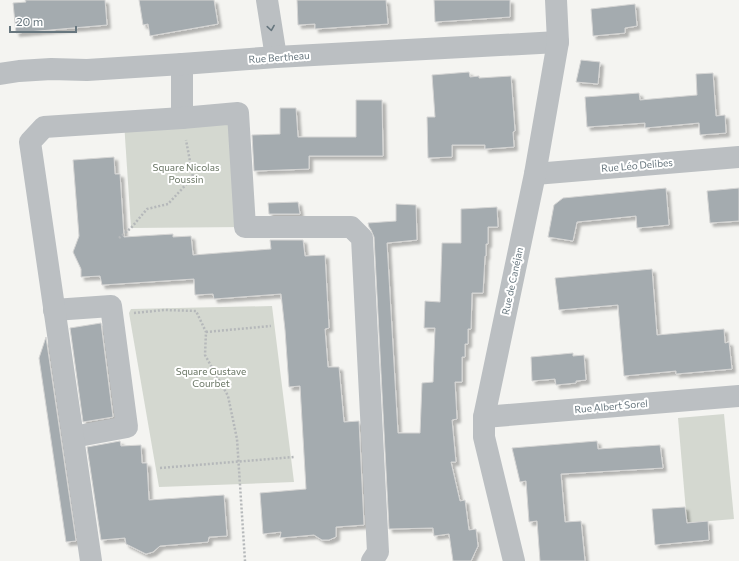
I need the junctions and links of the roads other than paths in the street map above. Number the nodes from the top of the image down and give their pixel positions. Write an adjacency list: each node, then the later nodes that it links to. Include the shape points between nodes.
1 (266, 0): 4 (street, one-way to 4)
2 (556, 0): 3 (street, Rue de Canéjan)
3 (558, 42): 4 (street, Rue Bertheau); 9 (street, Rue de Canéjan)
4 (276, 57): 5 (street, Rue Bertheau)
5 (182, 64): 6 (street, Rue Bertheau, via 86,70 32,70); 7 (street)
6 (0, 74)
7 (182, 118): 10 (street, via 44,127 30,142); 15 (street, via 238,113 245,227 351,227 362,238 378,552)
8 (739, 157): 9 (street, Rue Léo Delibes)
9 (535, 174): 12 (street, Rue de Canéjan)
10 (54, 310): 13 (street); 13 (street, via 111,306 127,427)
11 (739, 396): 12 (street, Rue Albert Sorel)
12 (484, 417): 16 (street, Rue de Canéjan, via 484,437)
13 (73, 437): 14 (street)
14 (91, 561)
15 (372, 561)
16 (514, 561)

